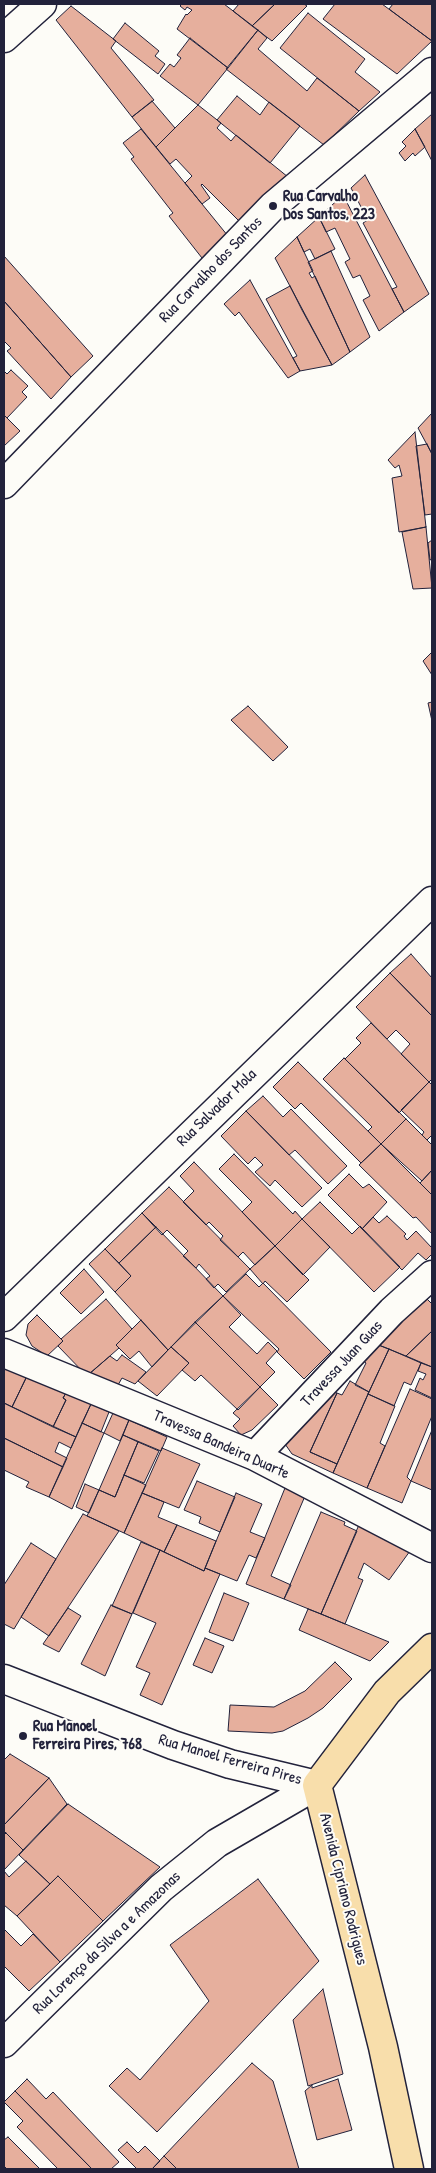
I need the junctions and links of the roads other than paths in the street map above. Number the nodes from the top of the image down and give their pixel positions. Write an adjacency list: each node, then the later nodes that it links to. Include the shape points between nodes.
1 (42, 4): 2 (street)
2 (4, 38)
3 (432, 72): 4 (street, Rua Carvalho dos Santos, via 274,206)
4 (4, 484)
5 (432, 901): 7 (street, Rua Salvador Mola)
6 (432, 1275): 9 (street, Travessa Juan Guas, via 392,1312)
7 (4, 1317)
8 (4, 1353): 9 (street, Travessa Bandeira Duarte)
9 (255, 1456): 10 (street, Travessa Bandeira Duarte)
10 (432, 1548)
11 (432, 1648): 13 (main road, via 387,1692)
12 (4, 1679): 13 (street, Rua Manoel Ferreira Pires, via 173,1746)
13 (317, 1785): 14 (street, Rua Lorenço da Silva a e Amazonas, via 217,1843 161,1888); 15 (main road, Avenida Cipriano Rodrigues, via 383,2047)
14 (4, 2043)
15 (408, 2169)

